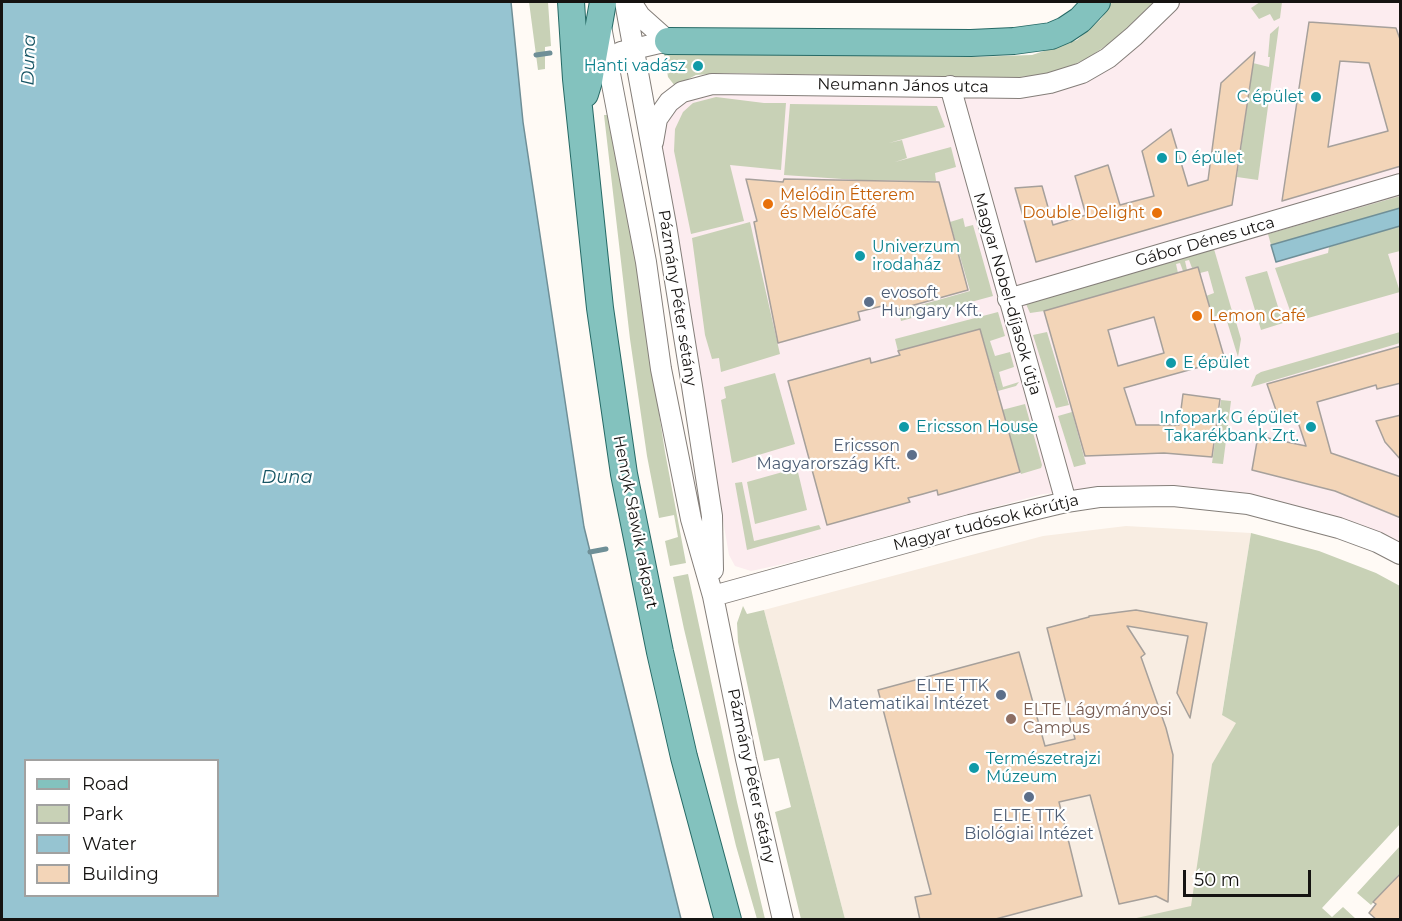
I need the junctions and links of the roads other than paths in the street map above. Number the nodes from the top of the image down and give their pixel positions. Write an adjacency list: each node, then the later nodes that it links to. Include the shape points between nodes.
1 (571, 2): 12 (main road, Henryk Sławik rakpart)
2 (625, 2): 8 (street, Pázmány Péter sétány)
3 (631, 2): 7 (street, via 640,16)
4 (1097, 2): 7 (main road, via 1080,21 1065,30 1024,40)
5 (1169, 2): 11 (street, Neumann János utca, via 1108,58 1082,73 1020,88)
6 (600, 8): 9 (street, Pázmány Péter sétány); 10 (main road, Henryk Sławik rakpart)
7 (668, 41): 8 (street)
8 (633, 48): 9 (street); 13 (street, Pázmány Péter sétány)
9 (607, 59): 10 (street); 18 (street, Pázmány Péter sétány, via 646,262 661,369 691,519)
10 (589, 81): 12 (main road, Henryk Sławik rakpart)
11 (950, 86): 13 (street, Neumann János utca, via 698,86 682,92 663,108 654,132); 15 (street, Magyar Nobel-díjasok útja)
12 (582, 118): 19 (main road, Henryk Sławik rakpart, via 600,308 626,482 684,757)
13 (652, 154): 18 (street, Pázmány Péter sétány, via 712,516)
14 (1401, 184): 15 (street, Gábor Dénes utca)
15 (1008, 299): 16 (street, Magyar Nobel-díjasok útja)
16 (1066, 502): 17 (street, Magyar tudósok körútja, via 1132,496 1226,500 1339,528); 18 (street, Magyar tudósok körútja)
17 (1401, 554)
18 (713, 596): 20 (street, Pázmány Péter sétány)
19 (728, 920)
20 (783, 920)

